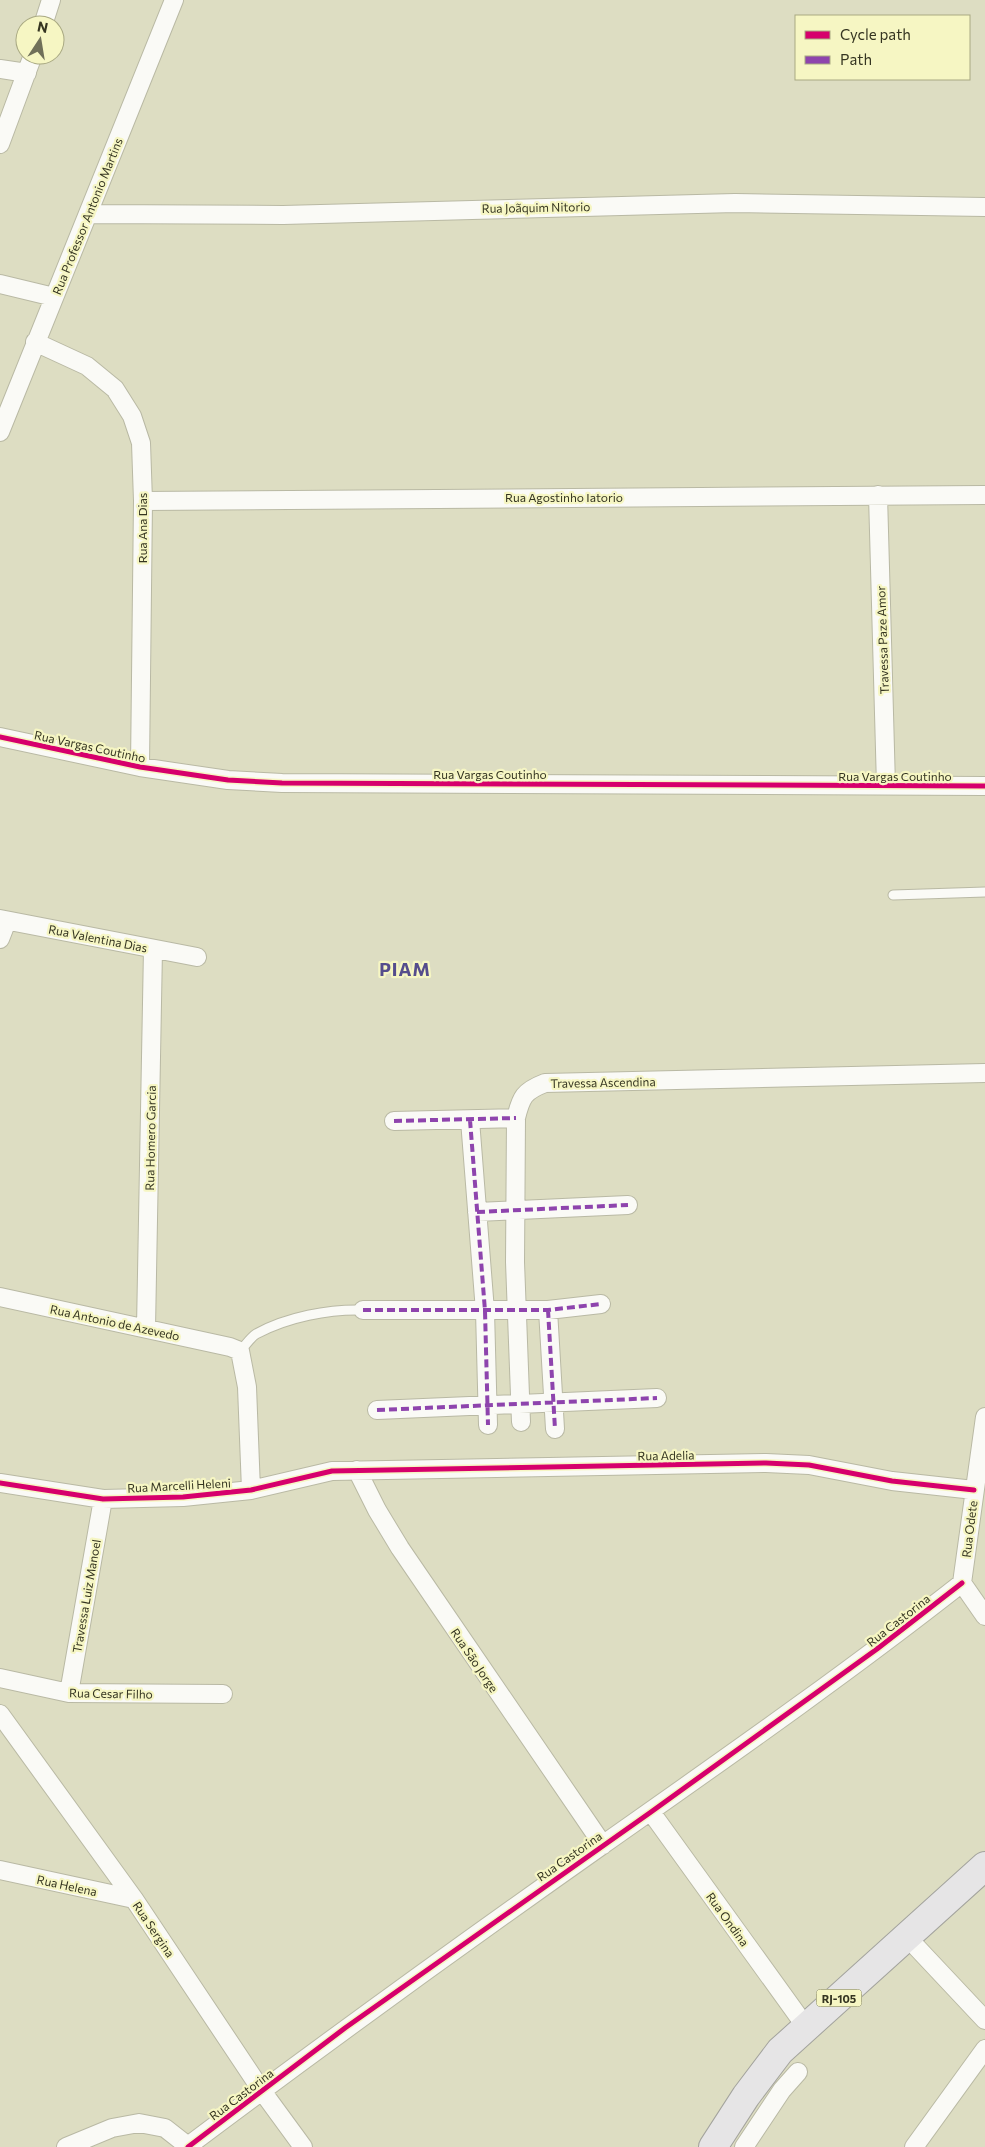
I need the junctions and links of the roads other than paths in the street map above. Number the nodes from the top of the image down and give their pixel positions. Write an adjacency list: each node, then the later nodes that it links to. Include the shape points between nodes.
1 (51, 0): 3 (street)
2 (174, 0): 9 (street, Rua Professor Antonio Martins)
3 (46, 15)
4 (30, 65): 6 (street)
5 (0, 69): 6 (street)
6 (27, 73): 7 (street)
7 (0, 144)
8 (985, 207): 9 (street, Rua Joãquim Nitorio, via 735,203 282,214)
9 (88, 214): 11 (street, Rua Professor Antonio Martins)
10 (0, 284): 11 (street)
11 (54, 297): 12 (street, Rua Professor Antonio Martins)
12 (35, 342): 13 (street, Rua Professor Antonio Martins); 16 (street, Rua Ana Dias, via 87,366 116,389 132,416 141,443)
13 (0, 432)
14 (878, 494): 15 (street, Rua Agostinho Iatorio); 16 (street, Rua Agostinho Iatorio); 19 (street, Travessa Paze Amor)
15 (985, 495)
16 (143, 501): 18 (street, Rua Ana Dias)
17 (0, 738): 18 (street, Rua Vargas Coutinho)
18 (140, 767): 19 (street, Rua Vargas Coutinho, via 228,780 282,783)
19 (886, 786): 20 (street, Rua Vargas Coutinho)
20 (985, 786)
21 (985, 892): 22 (lane)
22 (893, 896)
23 (4, 920): 24 (street); 25 (street, Rua Valentina Dias)
24 (0, 939)
25 (153, 949): 26 (street, Rua Valentina Dias); 40 (street, Rua Homero Garcia)
26 (197, 957)
27 (985, 1073): 28 (street, Travessa Ascendina, via 545,1083 531,1088 521,1099)
28 (516, 1118): 29 (street); 32 (street, Travessa Ascendina)
29 (470, 1120): 30 (street); 33 (street)
30 (394, 1121)
31 (628, 1205): 32 (street)
32 (516, 1209): 33 (street); 37 (street, Travessa Ascendina)
33 (477, 1212): 39 (street)
34 (0, 1297): 40 (street, Rua Antonio de Azevedo)
35 (601, 1304): 38 (street)
36 (363, 1310): 39 (street); 41 (lane, via 344,1309 290,1320 255,1335)
37 (517, 1310): 38 (street); 39 (street); 44 (street, Travessa Ascendina)
38 (548, 1310): 43 (street)
39 (485, 1311): 45 (street)
40 (146, 1328): 41 (street, Rua Antonio de Azevedo)
41 (235, 1349): 54 (street, via 247,1387)
42 (657, 1398): 43 (street)
43 (552, 1403): 44 (street); 50 (street)
44 (520, 1404): 45 (street); 48 (street, Travessa Ascendina)
45 (488, 1405): 46 (street); 49 (street)
46 (377, 1410)
47 (985, 1417): 52 (street, Rua Odete)
48 (520, 1422)
49 (488, 1425)
50 (554, 1429)
51 (357, 1470): 52 (street, Rua Adelia, via 766,1463 809,1465 892,1481); 54 (street, Rua Marcelli Heleni, via 332,1471); 63 (street, Rua São Jorge, via 376,1510 400,1548)
52 (979, 1479): 56 (street, Rua Odete)
53 (0, 1483): 55 (street, Rua Marcelli Heleni)
54 (251, 1490): 55 (street, Rua Marcelli Heleni, via 183,1497)
55 (103, 1499): 59 (street, Travessa Luiz Manoel)
56 (962, 1583): 57 (street); 62 (street, Rua Castorina, via 877,1649)
57 (985, 1616)
58 (0, 1678): 59 (street, Rua Cesar Filho)
59 (69, 1693): 60 (street, Rua Cesar Filho)
60 (223, 1694)
61 (0, 1714): 66 (street, Rua Sergina)
62 (651, 1812): 63 (street, Rua Castorina); 69 (street, Rua Ondina)
63 (603, 1845): 72 (street, Rua Castorina, via 345,2028)
64 (985, 1866): 67 (main road, RJ-105)
65 (0, 1870): 66 (street, Rua Helena)
66 (134, 1899): 72 (street, Rua Sergina)
67 (907, 1937): 68 (street); 69 (main road, RJ-105)
68 (985, 2020)
69 (806, 2027): 76 (main road, RJ-105, via 780,2051)
70 (985, 2049): 78 (street)
71 (798, 2072): 77 (street)
72 (262, 2091): 73 (street, Rua Castorina); 75 (street, Rua Sergina)
73 (188, 2146): 74 (street, via 165,2128 139,2123 112,2128)
74 (66, 2147)
75 (303, 2147)
76 (713, 2147)
77 (744, 2147)
78 (914, 2147)

